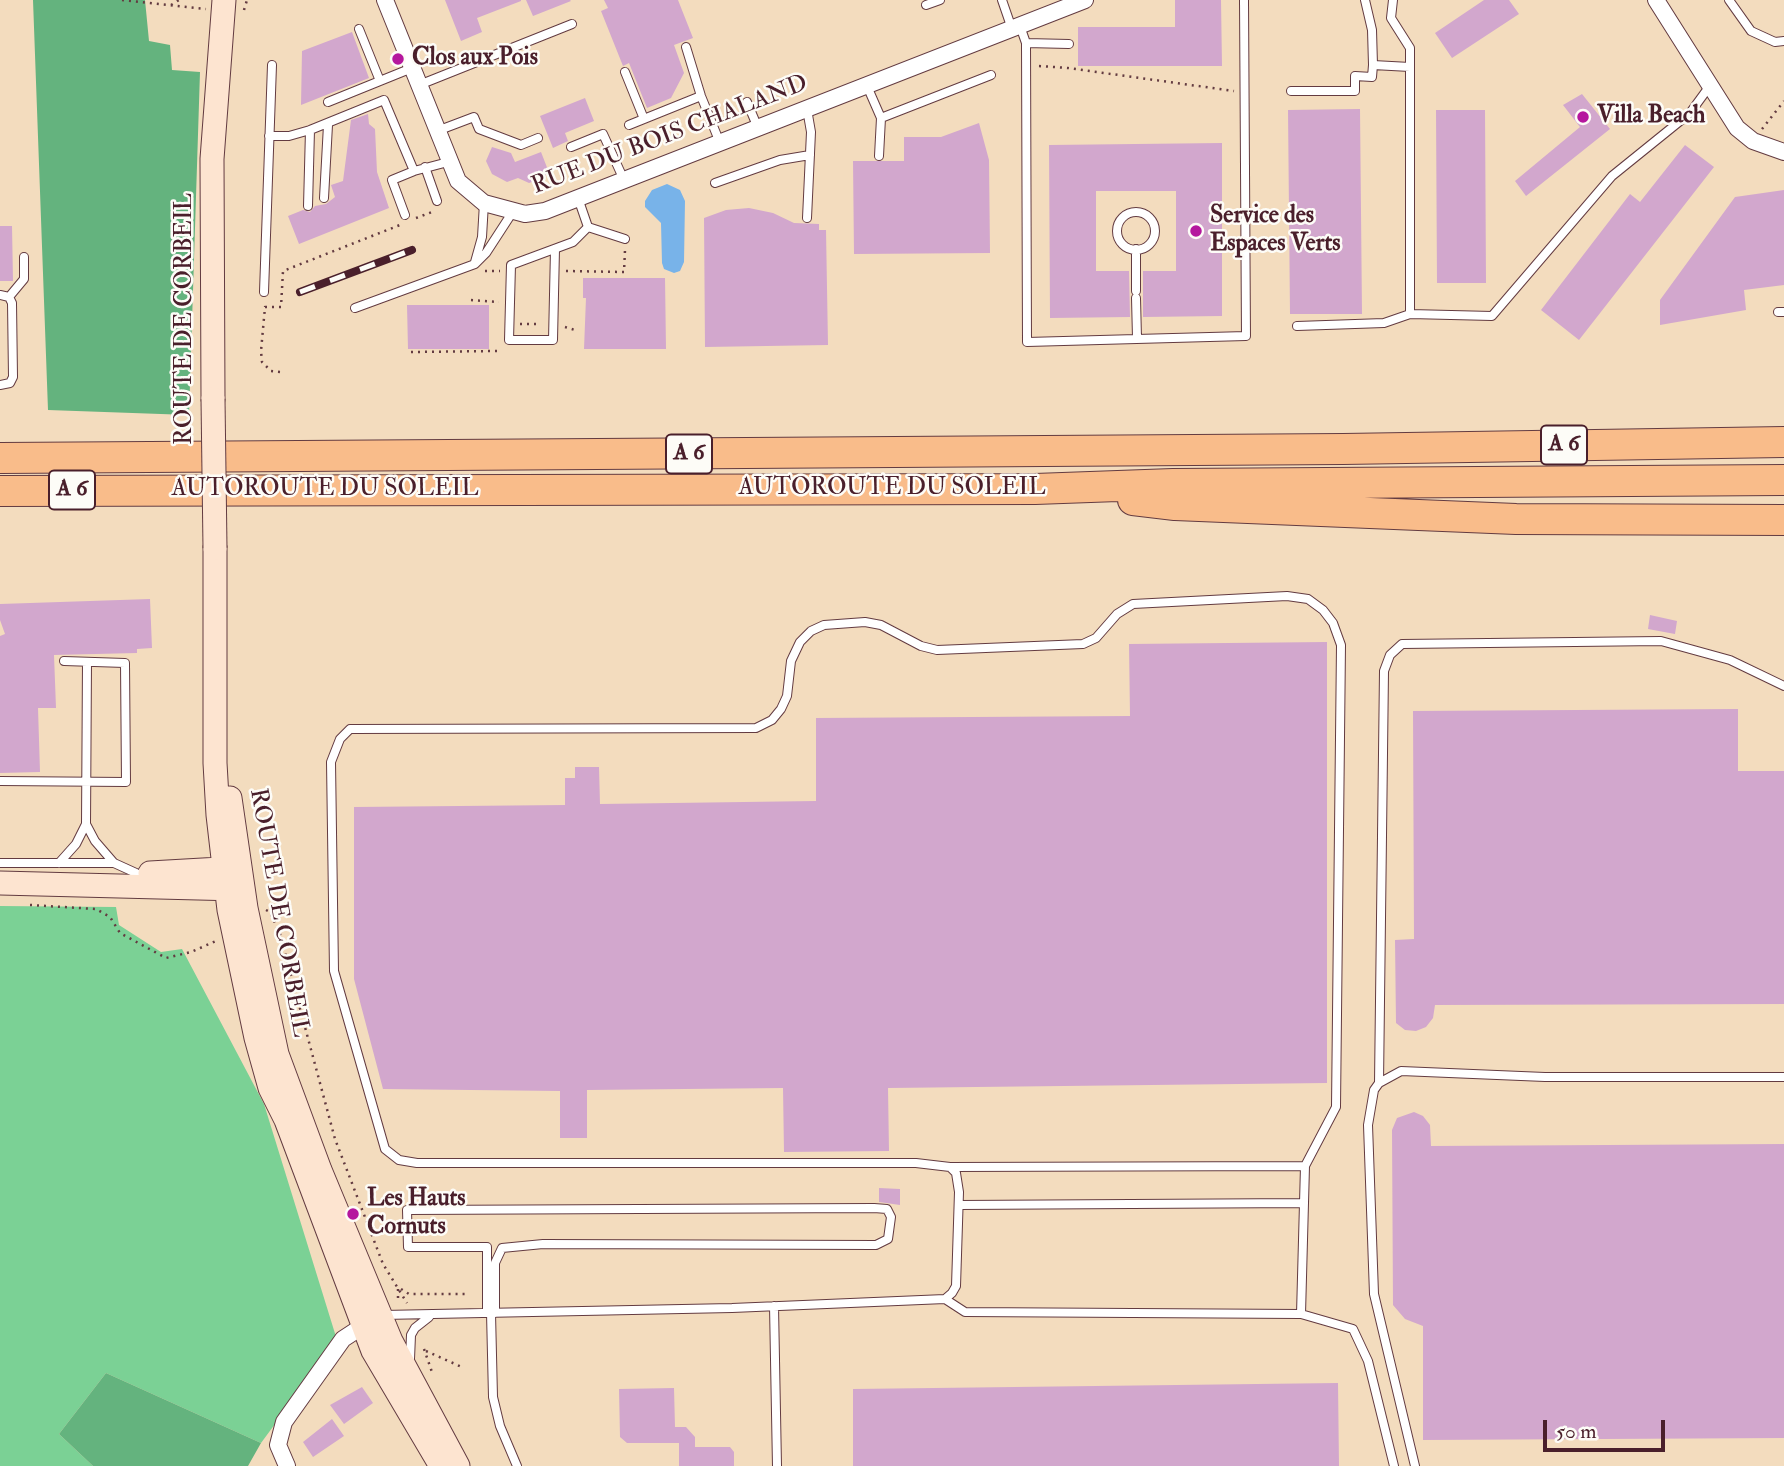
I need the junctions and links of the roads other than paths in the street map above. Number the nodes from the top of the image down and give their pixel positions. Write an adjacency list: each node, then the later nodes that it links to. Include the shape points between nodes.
1 (385, 0): 22 (street, RUE DU BOIS CHALAND)
2 (940, 0): 10 (lane)
3 (1002, 0): 13 (lane)
4 (1085, 0): 13 (street, RUE DU BOIS CHALAND)
5 (1244, 0): 72 (lane, via 1246,337)
6 (1365, 0): 20 (lane)
7 (1393, 0): 21 (lane, via 1391,18 1410,48)
8 (1656, 0): 28 (street)
9 (1729, 0): 15 (lane, via 1751,31 1775,42)
10 (926, 5)
11 (226, 7): 92 (street, ROUTE DE CORBEIL, bridge, via 212,159 215,709)
12 (572, 24): 26 (lane)
13 (1016, 27): 16 (lane); 27 (street, RUE DU BOIS CHALAND)
14 (359, 29): 25 (lane)
15 (1784, 41)
16 (1026, 43): 17 (lane); 72 (lane, via 1027,342)
17 (1069, 44)
18 (686, 47): 30 (lane)
19 (272, 65): 41 (lane)
20 (1373, 65): 21 (lane); 29 (lane, via 1372,77 1355,76 1355,90)
21 (1410, 67): 70 (lane)
22 (412, 68): 25 (lane); 26 (street, RUE DU BOIS CHALAND)
23 (625, 72): 35 (lane)
24 (991, 75): 34 (lane)
25 (380, 81): 32 (lane)
26 (419, 85): 40 (street, RUE DU BOIS CHALAND)
27 (867, 86): 33 (street, RUE DU BOIS CHALAND); 34 (lane)
28 (1709, 88): 45 (street, via 1737,128 1753,141); 70 (lane, via 1690,113 1612,176 1492,316)
29 (1290, 91)
30 (701, 96): 35 (lane); 43 (lane)
31 (747, 102): 38 (lane)
32 (328, 103)
33 (807, 109): 38 (street, RUE DU BOIS CHALAND); 46 (lane)
34 (881, 118): 47 (lane)
35 (644, 119): 37 (lane)
36 (328, 125): 39 (lane); 50 (lane, via 384,100); 53 (lane)
37 (629, 125)
38 (758, 128): 43 (street, RUE DU BOIS CHALAND)
39 (310, 130): 41 (lane); 56 (lane)
40 (437, 131): 42 (lane, via 474,117 479,129 521,145); 48 (street, RUE DU BOIS CHALAND)
41 (269, 136): 67 (lane)
42 (538, 138)
43 (720, 143): 51 (street, RUE DU BOIS CHALAND)
44 (571, 147): 51 (lane, via 603,134)
45 (1784, 152)
46 (810, 155): 52 (lane, via 780,160); 60 (lane)
47 (880, 156)
48 (448, 162): 49 (lane); 55 (street, RUE DU BOIS CHALAND, via 458,181)
49 (425, 167): 50 (lane); 57 (lane)
50 (414, 171): 59 (lane, via 392,180)
51 (624, 180): 54 (street, RUE DU BOIS CHALAND)
52 (715, 183)
53 (324, 198)
54 (578, 198): 58 (street, RUE DU BOIS CHALAND, via 545,211); 61 (lane)
55 (484, 204): 58 (street, RUE DU BOIS CHALAND); 66 (lane)
56 (307, 206)
57 (437, 206)
58 (512, 213): 66 (lane)
59 (405, 215)
60 (807, 218)
61 (588, 227): 62 (lane); 63 (lane, via 573,242)
62 (625, 239)
63 (555, 248): 63 (lane, via 511,265 509,340 553,341)
64 (1136, 249): 64 (lane, via 1148,245 1155,234 1149,216 1137,212 1125,215 1117,230 1125,246); 72 (lane)
65 (24, 257): 68 (lane, via 24,279)
66 (475, 264): 69 (lane)
67 (264, 292)
68 (5, 296): 73 (lane, via 13,377 10,383)
69 (355, 307)
70 (1410, 314): 71 (lane, via 1384,323)
71 (1297, 326)
72 (1137, 338)
73 (0, 385)
74 (1784, 442): 75 (highway, AUTOROUTE DU SOLEIL / A 6)
75 (0, 458)
76 (1784, 480): 77 (highway, AUTOROUTE DU SOLEIL / A 6)
77 (1035, 489): 78 (highway, AUTOROUTE DU SOLEIL / A 6); 79 (highway, via 1175,505 1357,514)
78 (0, 491)
79 (1784, 520)
80 (64, 662): 81 (lane)
81 (87, 662): 84 (lane); 84 (lane, via 125,663 126,782)
82 (1784, 686): 94 (lane, via 1730,660 1661,641 1402,644 1390,655 1384,671)
83 (0, 781): 84 (lane)
84 (86, 781): 85 (lane)
85 (86, 824): 87 (lane); 88 (lane)
86 (0, 863): 87 (lane)
87 (59, 863): 88 (lane)
88 (114, 863): 90 (lane)
89 (0, 872): 90 (street)
90 (135, 873): 92 (street)
91 (0, 883): 92 (street)
92 (236, 885): 104 (street, ROUTE DE CORBEIL, via 277,1054)
93 (1784, 1077): 94 (lane, via 1545,1077 1401,1071)
94 (1379, 1083): 112 (lane, via 1368,1125 1374,1294)
95 (1305, 1166): 96 (lane); 96 (lane, via 1336,1107 1341,645 1333,623 1308,599 1287,596 1133,604 1083,644 937,650 881,625 824,625 800,642 781,709 756,728 350,729 340,739 331,762 334,971 385,1149 399,1160 915,1163); 97 (lane)
96 (950, 1167): 98 (lane, via 956,1173)
97 (1304, 1203): 98 (lane); 102 (lane)
98 (959, 1205): 99 (lane, via 956,1286)
99 (945, 1299): 100 (lane); 102 (lane, via 965,1312)
100 (774, 1306): 101 (lane); 110 (lane)
101 (491, 1313): 101 (lane, via 495,1263 502,1248 543,1244 876,1245 888,1239 891,1217 887,1209 874,1208 407,1210 408,1247 487,1247); 103 (lane); 109 (lane, via 493,1397)
102 (1301, 1314): 111 (lane, via 1353,1329 1367,1361)
103 (431, 1316): 104 (lane); 105 (lane, via 415,1328 409,1342)
104 (372, 1320): 105 (street, ROUTE DE CORBEIL); 106 (street, via 343,1339 284,1422 278,1445); 107 (street, ROUTE DE CORBEIL, via 373,1351)
105 (424, 1401): 108 (street, ROUTE DE CORBEIL)
106 (287, 1466)
107 (441, 1466)
108 (458, 1466)
109 (517, 1466)
110 (777, 1466)
111 (1394, 1466)
112 (1415, 1466)

